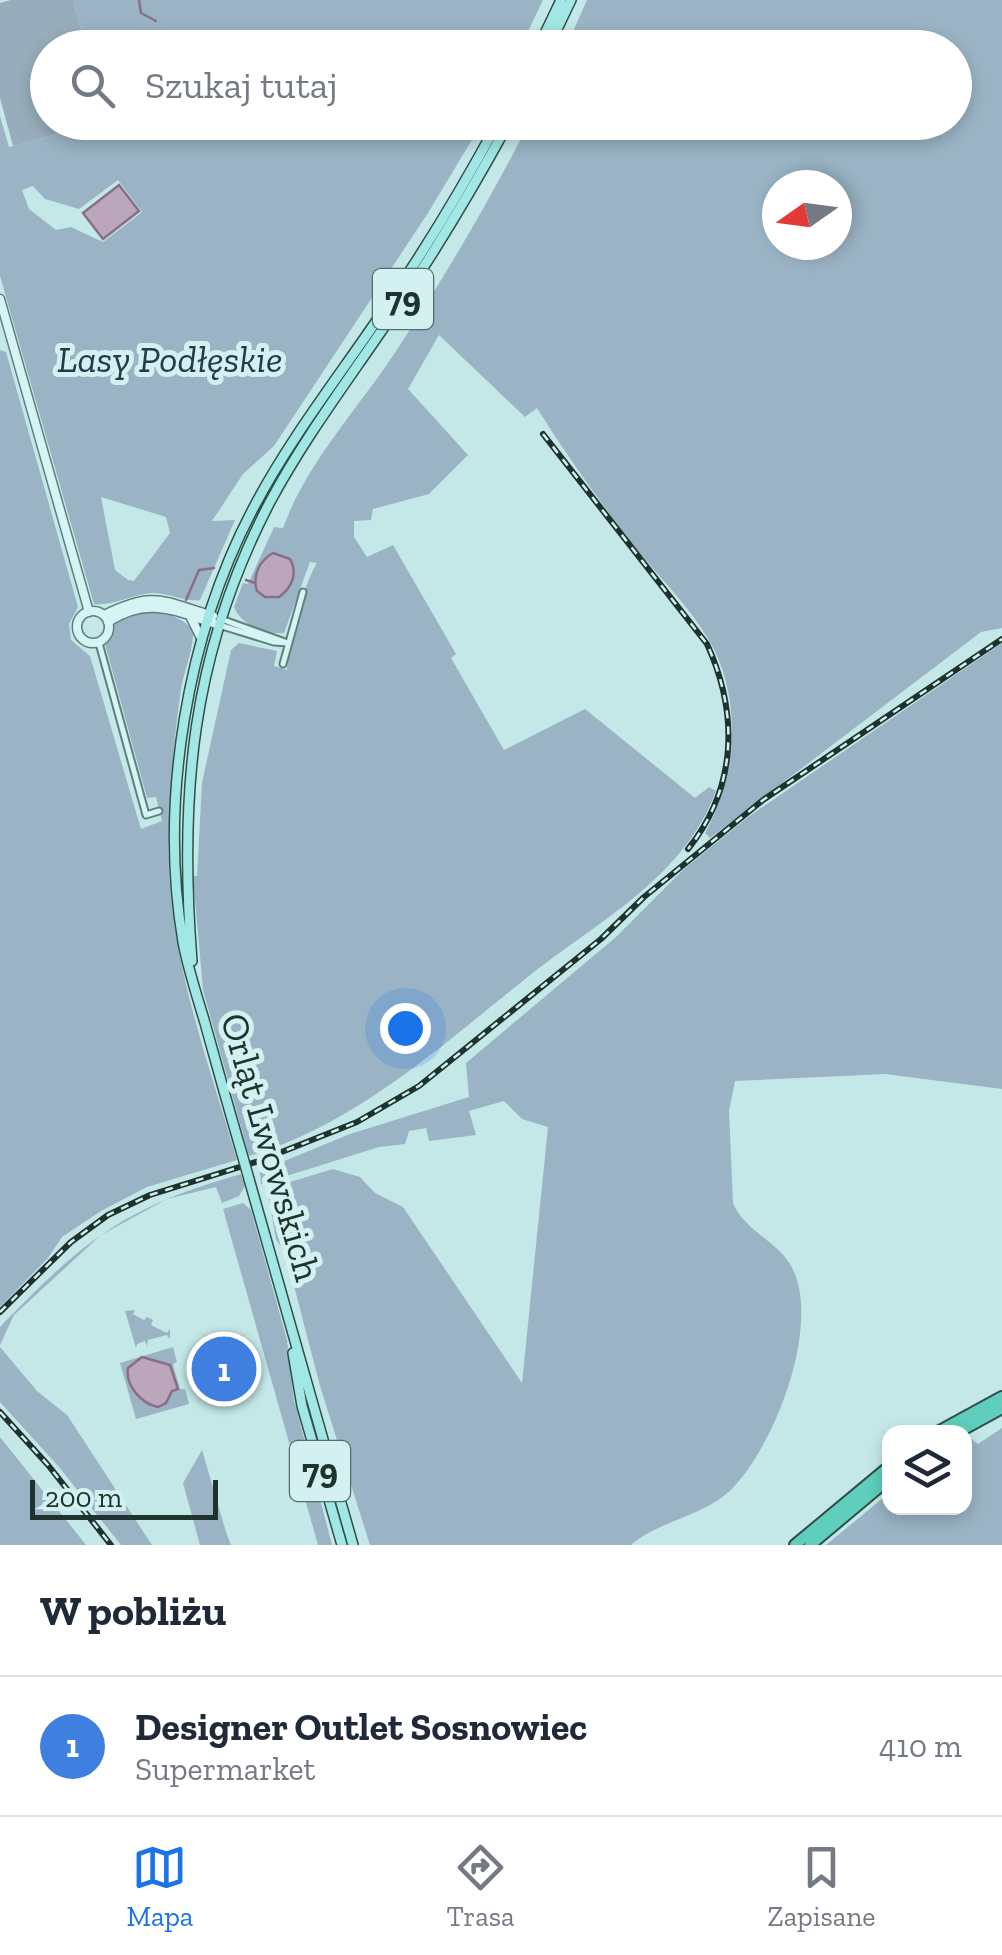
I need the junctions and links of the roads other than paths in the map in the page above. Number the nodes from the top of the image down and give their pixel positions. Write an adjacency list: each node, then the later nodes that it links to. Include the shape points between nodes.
1 (561, 0): 3 (main road)
2 (572, 0): 4 (main road)
3 (547, 30)
4 (557, 30)
5 (488, 140): 9 (main road, 79, via 421,254 261,495)
6 (498, 140): 10 (main road, 79, via 429,259 293,461)
7 (0, 299): 11 (street)
8 (303, 592): 20 (street)
9 (216, 598): 12 (street); 14 (main road, 79)
10 (227, 601): 15 (main road, 79); 16 (street)
11 (89, 612): 13 (street); 18 (street, via 78,632 86,642)
12 (191, 613): 13 (street, via 146,606); 14 (street); 17 (street)
13 (106, 618): 18 (street, via 109,632)
14 (209, 618): 15 (street); 17 (main road, 79)
15 (220, 622): 16 (street); 19 (main road, 79)
16 (238, 628): 19 (street); 20 (street)
17 (202, 640): 23 (main road, 79, via 186,708 176,828 180,921)
18 (98, 642): 22 (street, via 146,815)
19 (214, 642): 23 (main road, 79, via 195,727 186,816)
20 (288, 643): 21 (street)
21 (283, 664)
22 (159, 811)
23 (195, 988): 24 (main road, Orląt Lwowskich / 79, bridge)
24 (289, 1321): 31 (main road, Orląt Lwowskich / 79, via 300,1396); 32 (main road, Orląt Lwowskich / 79)
25 (1002, 1397): 27 (highway)
26 (1002, 1408): 28 (highway)
27 (951, 1425)
28 (971, 1425)
29 (882, 1473): 33 (highway)
30 (882, 1485): 34 (highway)
31 (342, 1545)
32 (353, 1545)
33 (795, 1545)
34 (810, 1545)

